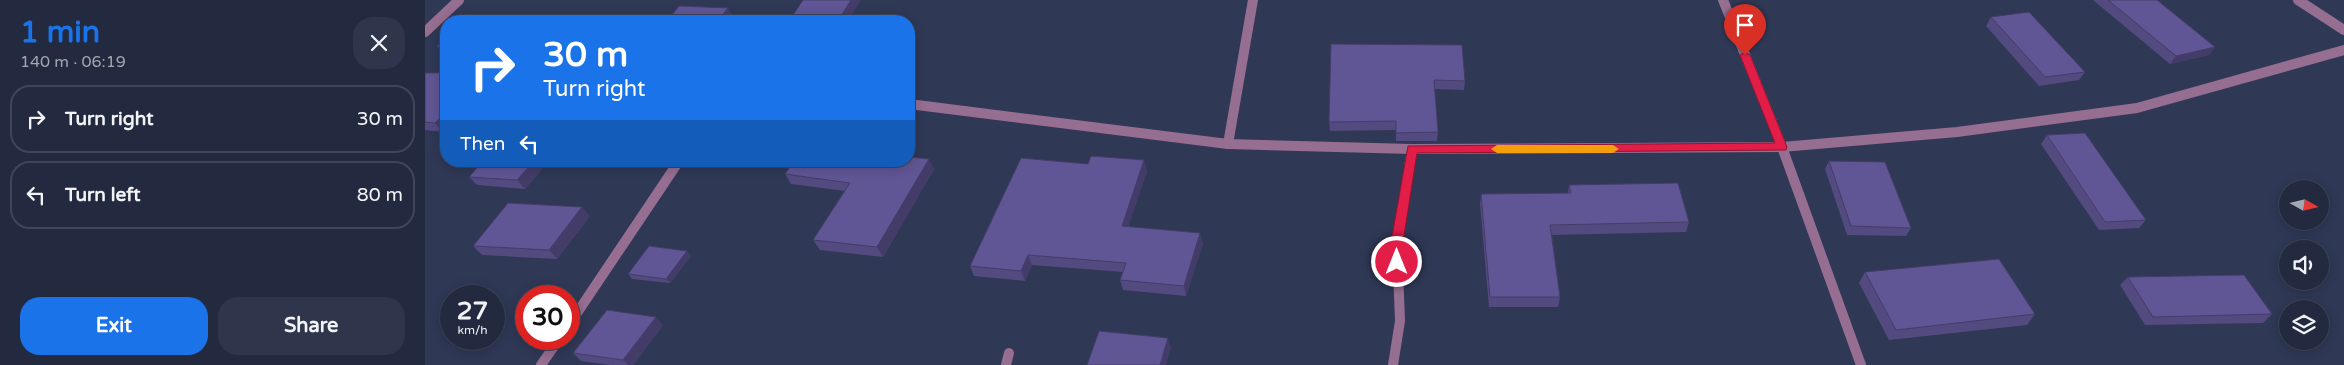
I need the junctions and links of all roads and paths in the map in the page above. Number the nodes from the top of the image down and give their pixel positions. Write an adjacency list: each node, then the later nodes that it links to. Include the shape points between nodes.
1 (459, 0): 5 (street)
2 (1253, 0): 11 (street)
3 (1723, 0): 12 (street)
4 (2298, 0): 7 (street)
5 (443, 15)
6 (440, 18): 8 (street)
7 (2344, 30)
8 (425, 32)
9 (2344, 50): 12 (street, via 2137,108 1957,132)
10 (915, 105): 11 (street)
11 (1228, 144): 13 (street)
12 (1782, 147): 13 (street); 21 (street)
13 (1412, 149): 20 (street, via 1397,242 1400,321)
14 (675, 167): 15 (street)
15 (580, 309)
16 (551, 350): 18 (street)
17 (1009, 353): 19 (street)
18 (541, 365)
19 (1005, 365)
20 (1393, 365)
21 (1861, 365)

